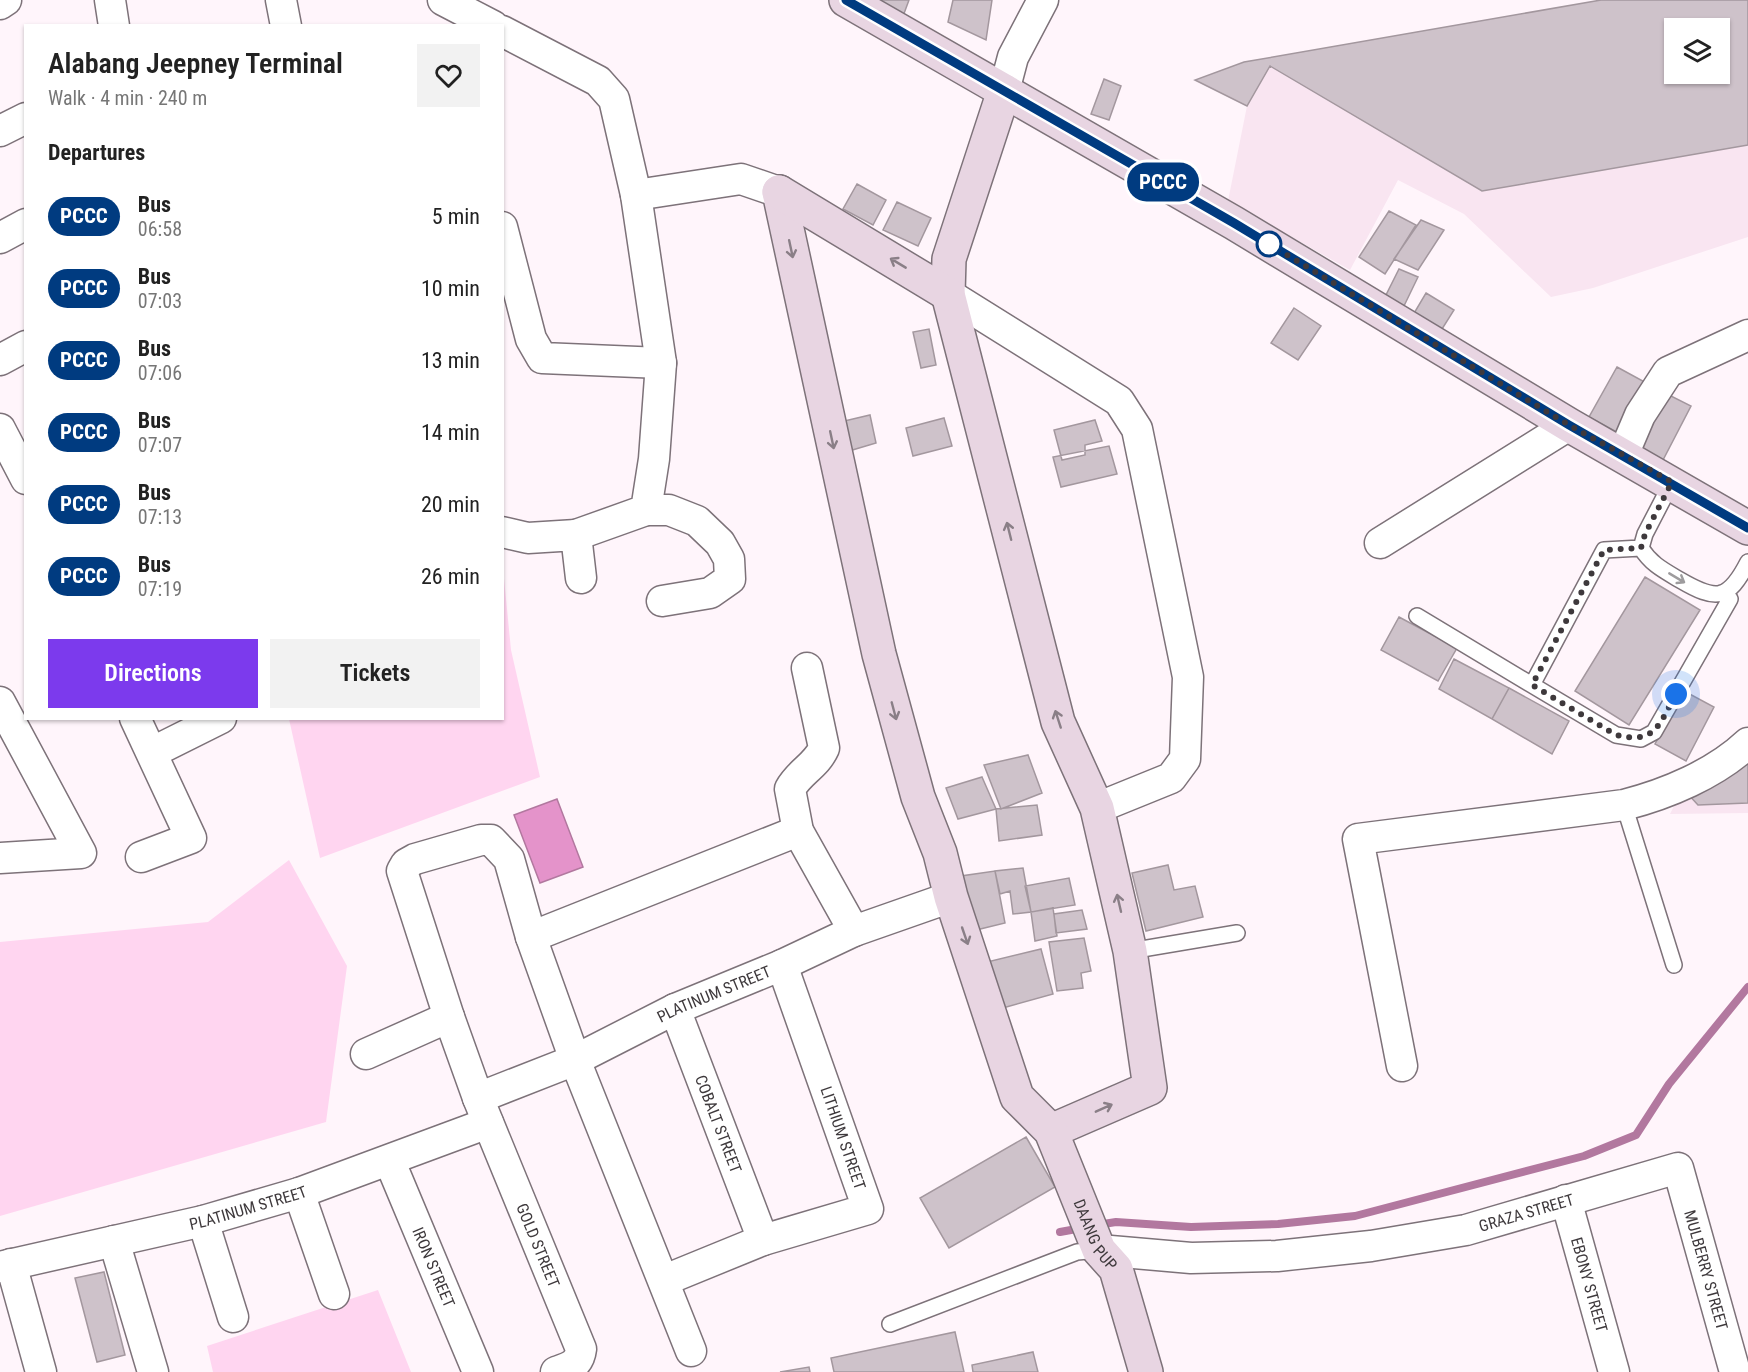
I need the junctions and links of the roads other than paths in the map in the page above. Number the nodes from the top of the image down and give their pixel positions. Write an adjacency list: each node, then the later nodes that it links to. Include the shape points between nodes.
1 (6, 0): 7 (street)
2 (110, 0): 9 (street)
3 (281, 0): 10 (street)
4 (443, 0): 8 (street)
5 (846, 0): 12 (street)
6 (1043, 0): 12 (street, via 1013,57)
7 (0, 4)
8 (481, 23)
9 (114, 24)
10 (286, 24)
11 (504, 32): 16 (street, via 598,81 614,99)
12 (1004, 91): 20 (street, via 949,259); 25 (street, via 1234,223)
13 (24, 118): 14 (street)
14 (0, 131)
15 (779, 192): 16 (street, via 741,179); 20 (street, one-way to 15); 53 (street, one-way to 53, via 879,654 918,797 940,853)
16 (636, 195): 24 (street)
17 (24, 225): 19 (street)
18 (504, 235): 24 (street, via 531,339 542,358)
19 (0, 238)
20 (948, 294): 49 (street, one-way to 20, via 1058,722); 49 (street, via 1119,401 1137,429 1188,677 1185,759 1171,778)
21 (1748, 335): 27 (street, via 1668,372 1640,415)
22 (24, 347): 23 (street)
23 (0, 360)
24 (661, 363): 30 (street)
25 (1569, 425): 27 (street); 34 (street)
26 (0, 429): 28 (street)
27 (1623, 455): 29 (street)
28 (24, 472)
29 (1672, 482): 31 (street); 35 (lane)
30 (646, 510): 33 (street); 39 (street, via 669,510 697,521 720,543 729,559 730,579 710,593)
31 (1748, 528)
32 (504, 532): 33 (street, via 528,538)
33 (576, 535): 37 (street)
34 (1380, 543)
35 (1641, 548): 38 (lane, one-way to 38, via 1650,562 1704,594); 42 (lane, via 1604,550)
36 (1748, 562): 38 (lane, via 1735,585)
37 (581, 578)
38 (1721, 593): 42 (lane, via 1730,599 1654,732 1641,739 1616,735)
39 (662, 601)
40 (1417, 616): 42 (lane)
41 (807, 668): 50 (street, via 824,748 818,761 796,778 790,789)
42 (1532, 685)
43 (0, 702): 52 (street, via 81,853)
44 (136, 720): 47 (street)
45 (217, 720): 47 (street)
46 (1748, 743): 48 (street, via 1730,760 1653,798)
47 (153, 752): 51 (street, via 191,838)
48 (1624, 805): 59 (lane); 64 (street, via 1358,839)
49 (1097, 808): 57 (street, one-way to 49)
50 (798, 831): 54 (street); 56 (street)
51 (141, 857)
52 (0, 858)
53 (951, 897): 54 (street, PLATINUM STREET); 66 (street, one-way to 66, via 1017,1097)
54 (854, 931): 58 (street, PLATINUM STREET)
55 (1237, 933): 57 (lane)
56 (531, 937): 61 (street, GOLD STREET, via 509,860 491,840 406,864 402,871); 63 (street)
57 (1130, 951): 66 (street, one-way to 57, via 1150,1088)
58 (782, 965): 60 (street, PLATINUM STREET); 72 (street, LITHIUM STREET, via 868,1209)
59 (1674, 965)
60 (675, 1009): 63 (street, PLATINUM STREET); 72 (street, COBALT STREET)
61 (449, 1017): 62 (street); 65 (street, GOLD STREET)
62 (366, 1054)
63 (575, 1060): 65 (street, PLATINUM STREET); 76 (street)
64 (1402, 1066)
65 (483, 1111): 67 (street, PLATINUM STREET); 81 (street, GOLD STREET, via 581,1349 580,1358)
66 (1051, 1131): 74 (street, DAANG PUP)
67 (390, 1161): 69 (street, PLATINUM STREET); 84 (street, IRON STREET)
68 (1678, 1168): 70 (street, GRAZA STREET); 87 (street, MULBERRY STREET)
69 (299, 1193): 71 (street, PLATINUM STREET); 77 (street)
70 (1566, 1200): 74 (street, GRAZA STREET, via 1467,1230 1277,1256 1191,1258); 86 (street, EBONY STREET)
71 (203, 1221): 73 (street, PLATINUM STREET); 78 (street)
72 (763, 1240): 76 (street, LITHIUM STREET)
73 (114, 1242): 75 (street, PLATINUM STREET); 83 (street)
74 (1097, 1245): 79 (lane); 85 (street, DAANG PUP, via 1116,1269)
75 (5, 1265): 82 (street)
76 (665, 1280): 80 (street)
77 (334, 1294)
78 (233, 1317)
79 (890, 1324)
80 (691, 1352)
81 (565, 1369)
82 (41, 1372)
83 (153, 1372)
84 (478, 1372)
85 (1146, 1372)
86 (1614, 1372)
87 (1735, 1372)

